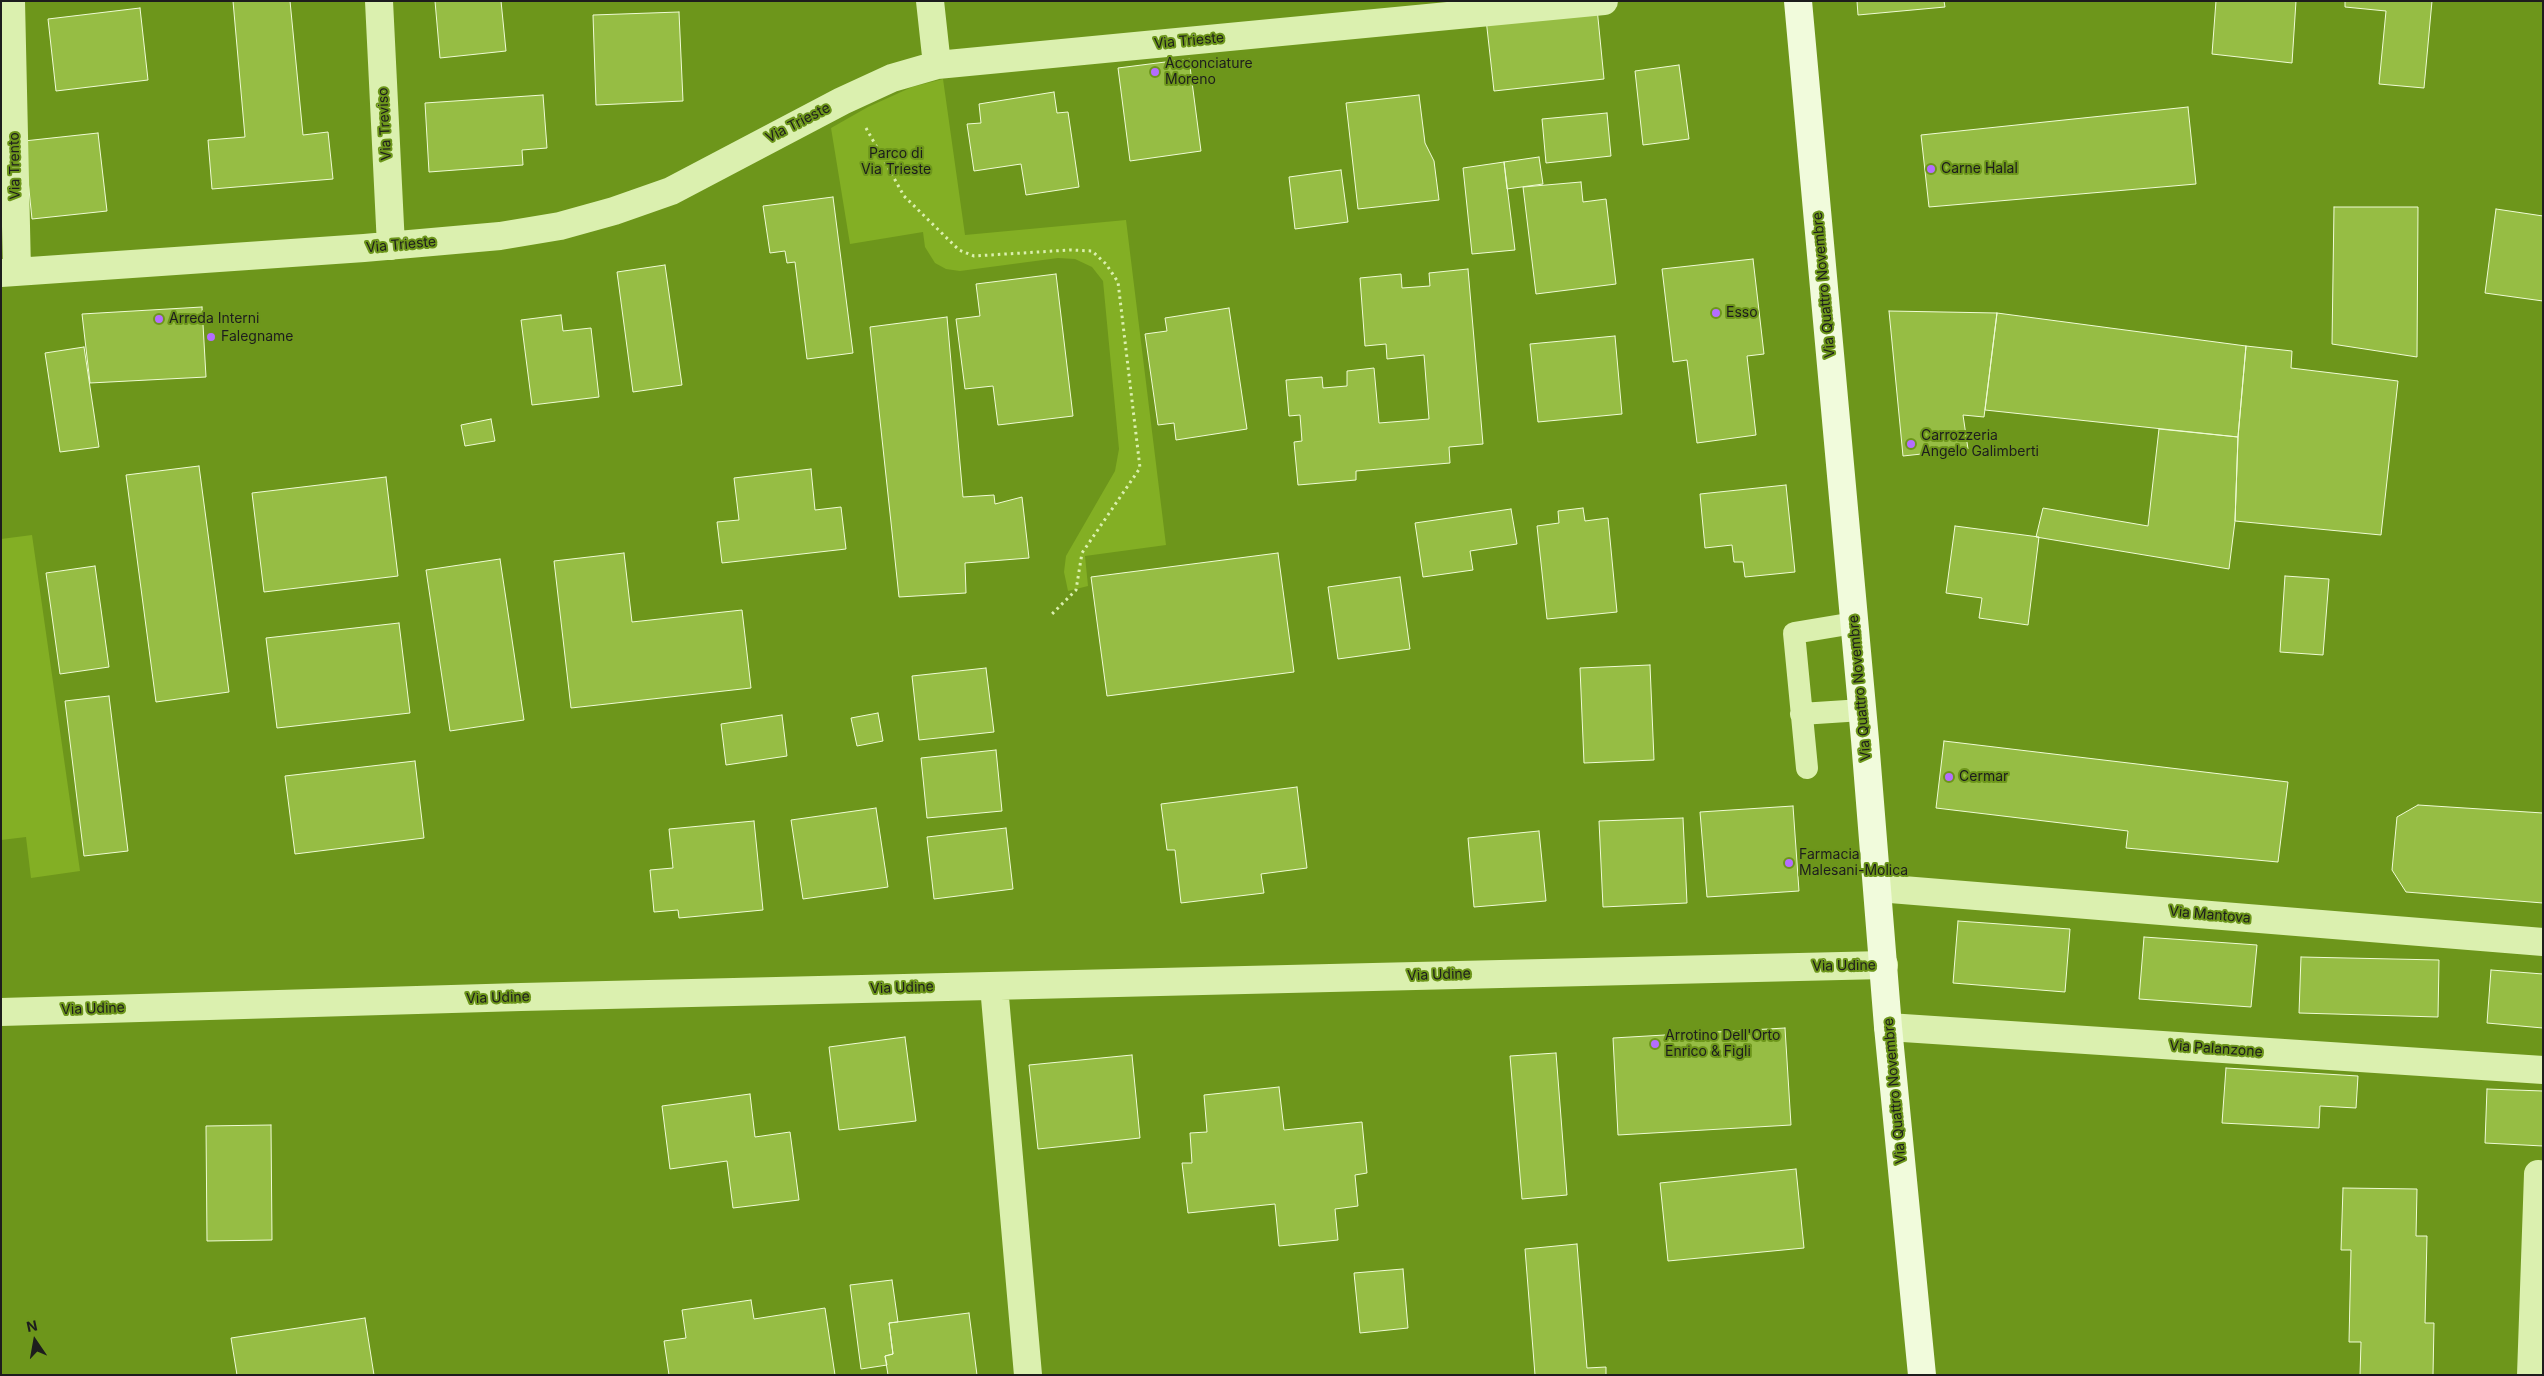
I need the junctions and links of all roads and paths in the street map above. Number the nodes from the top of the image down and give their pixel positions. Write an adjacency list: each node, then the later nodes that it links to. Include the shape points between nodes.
1 (11, 1): 9 (street, Via Trento)
2 (379, 1): 8 (street, Via Treviso)
3 (930, 1): 6 (street)
4 (1604, 1): 6 (street, Via Trieste)
5 (1798, 1): 11 (main road, Via Quattro Novembre)
6 (937, 65): 7 (street, Via Trieste, via 892,78)
7 (842, 101): 8 (street, Via Trieste, via 671,191 614,211 560,226 500,236); 10 (path, via 861,116 904,196 959,250 974,256 1092,251 1118,282 1140,468 1082,553 1076,590)
8 (391, 246): 9 (street, Via Trieste)
9 (9, 272)
10 (1052, 614)
11 (1854, 623): 12 (main road, Via Quattro Novembre); 13 (lane, via 1794,633)
12 (1862, 710): 13 (lane); 15 (main road, Via Quattro Novembre)
13 (1801, 714): 14 (lane)
14 (1807, 768)
15 (1878, 888): 16 (street, Via Mantova); 17 (main road, Via Quattro Novembre)
16 (2543, 942)
17 (1884, 965): 18 (street, Via Udine); 20 (main road, Via Quattro Novembre)
18 (994, 986): 19 (street, Via Udine); 23 (street)
19 (1, 1012)
20 (1888, 1028): 21 (street, Via Palanzone); 24 (main road, Via Quattro Novembre)
21 (2543, 1070)
22 (2538, 1174): 25 (street)
23 (1028, 1375)
24 (1922, 1375)
25 (2531, 1375)

